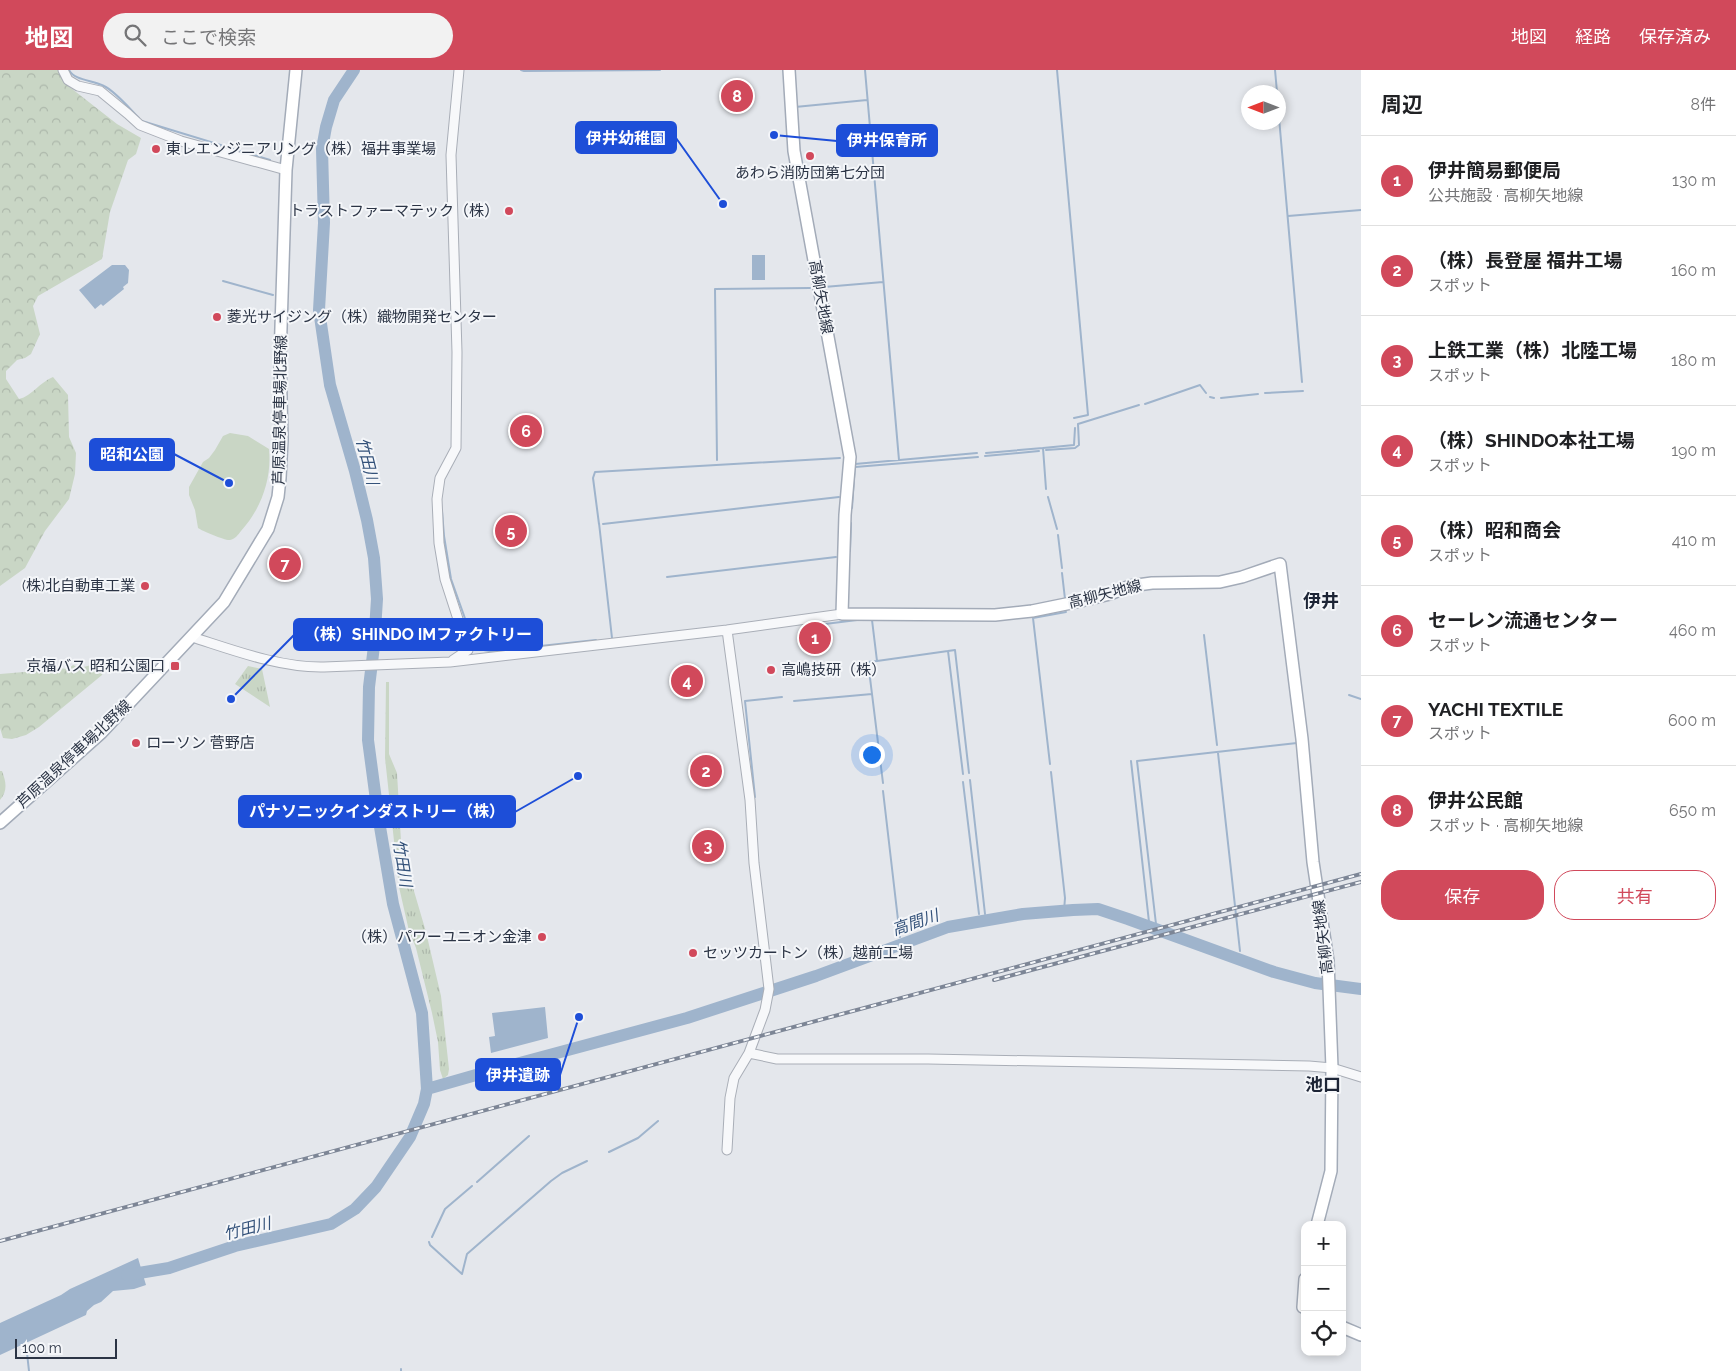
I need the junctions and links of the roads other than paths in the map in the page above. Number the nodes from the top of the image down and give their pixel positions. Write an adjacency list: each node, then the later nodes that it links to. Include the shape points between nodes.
1 (63, 70): 5 (street, via 68,80 100,91 140,125 181,141)
2 (296, 70): 5 (main road, 芦原温泉停車場北野線)
3 (460, 70): 9 (street, via 451,155 457,352 456,448 440,478 437,499 445,579 468,650)
4 (789, 70): 6 (main road, 高柳矢地線, via 794,151 850,457)
5 (286, 170): 8 (main road, 芦原温泉停車場北野線, via 280,359 282,438 278,497 268,529 238,580 224,602)
6 (842, 614): 7 (street); 12 (main road, 高柳矢地線, via 1004,614 1032,611 1138,585 1220,582 1280,564 1302,739 1313,862 1328,961)
7 (727, 630): 9 (street); 11 (street, via 750,800 768,982 765,1010)
8 (192, 637): 9 (street, via 306,668); 10 (main road, 芦原温泉停車場北野線, via 101,733)
9 (450, 662)
10 (0, 822)
11 (749, 1053): 12 (street, via 778,1059); 14 (street, via 734,1078)
12 (1332, 1068): 13 (street); 15 (main road, 高柳矢地線, via 1331,1171)
13 (1361, 1077)
14 (727, 1150)
15 (1319, 1221)
16 (1346, 1329): 17 (main road)
17 (1361, 1335)

